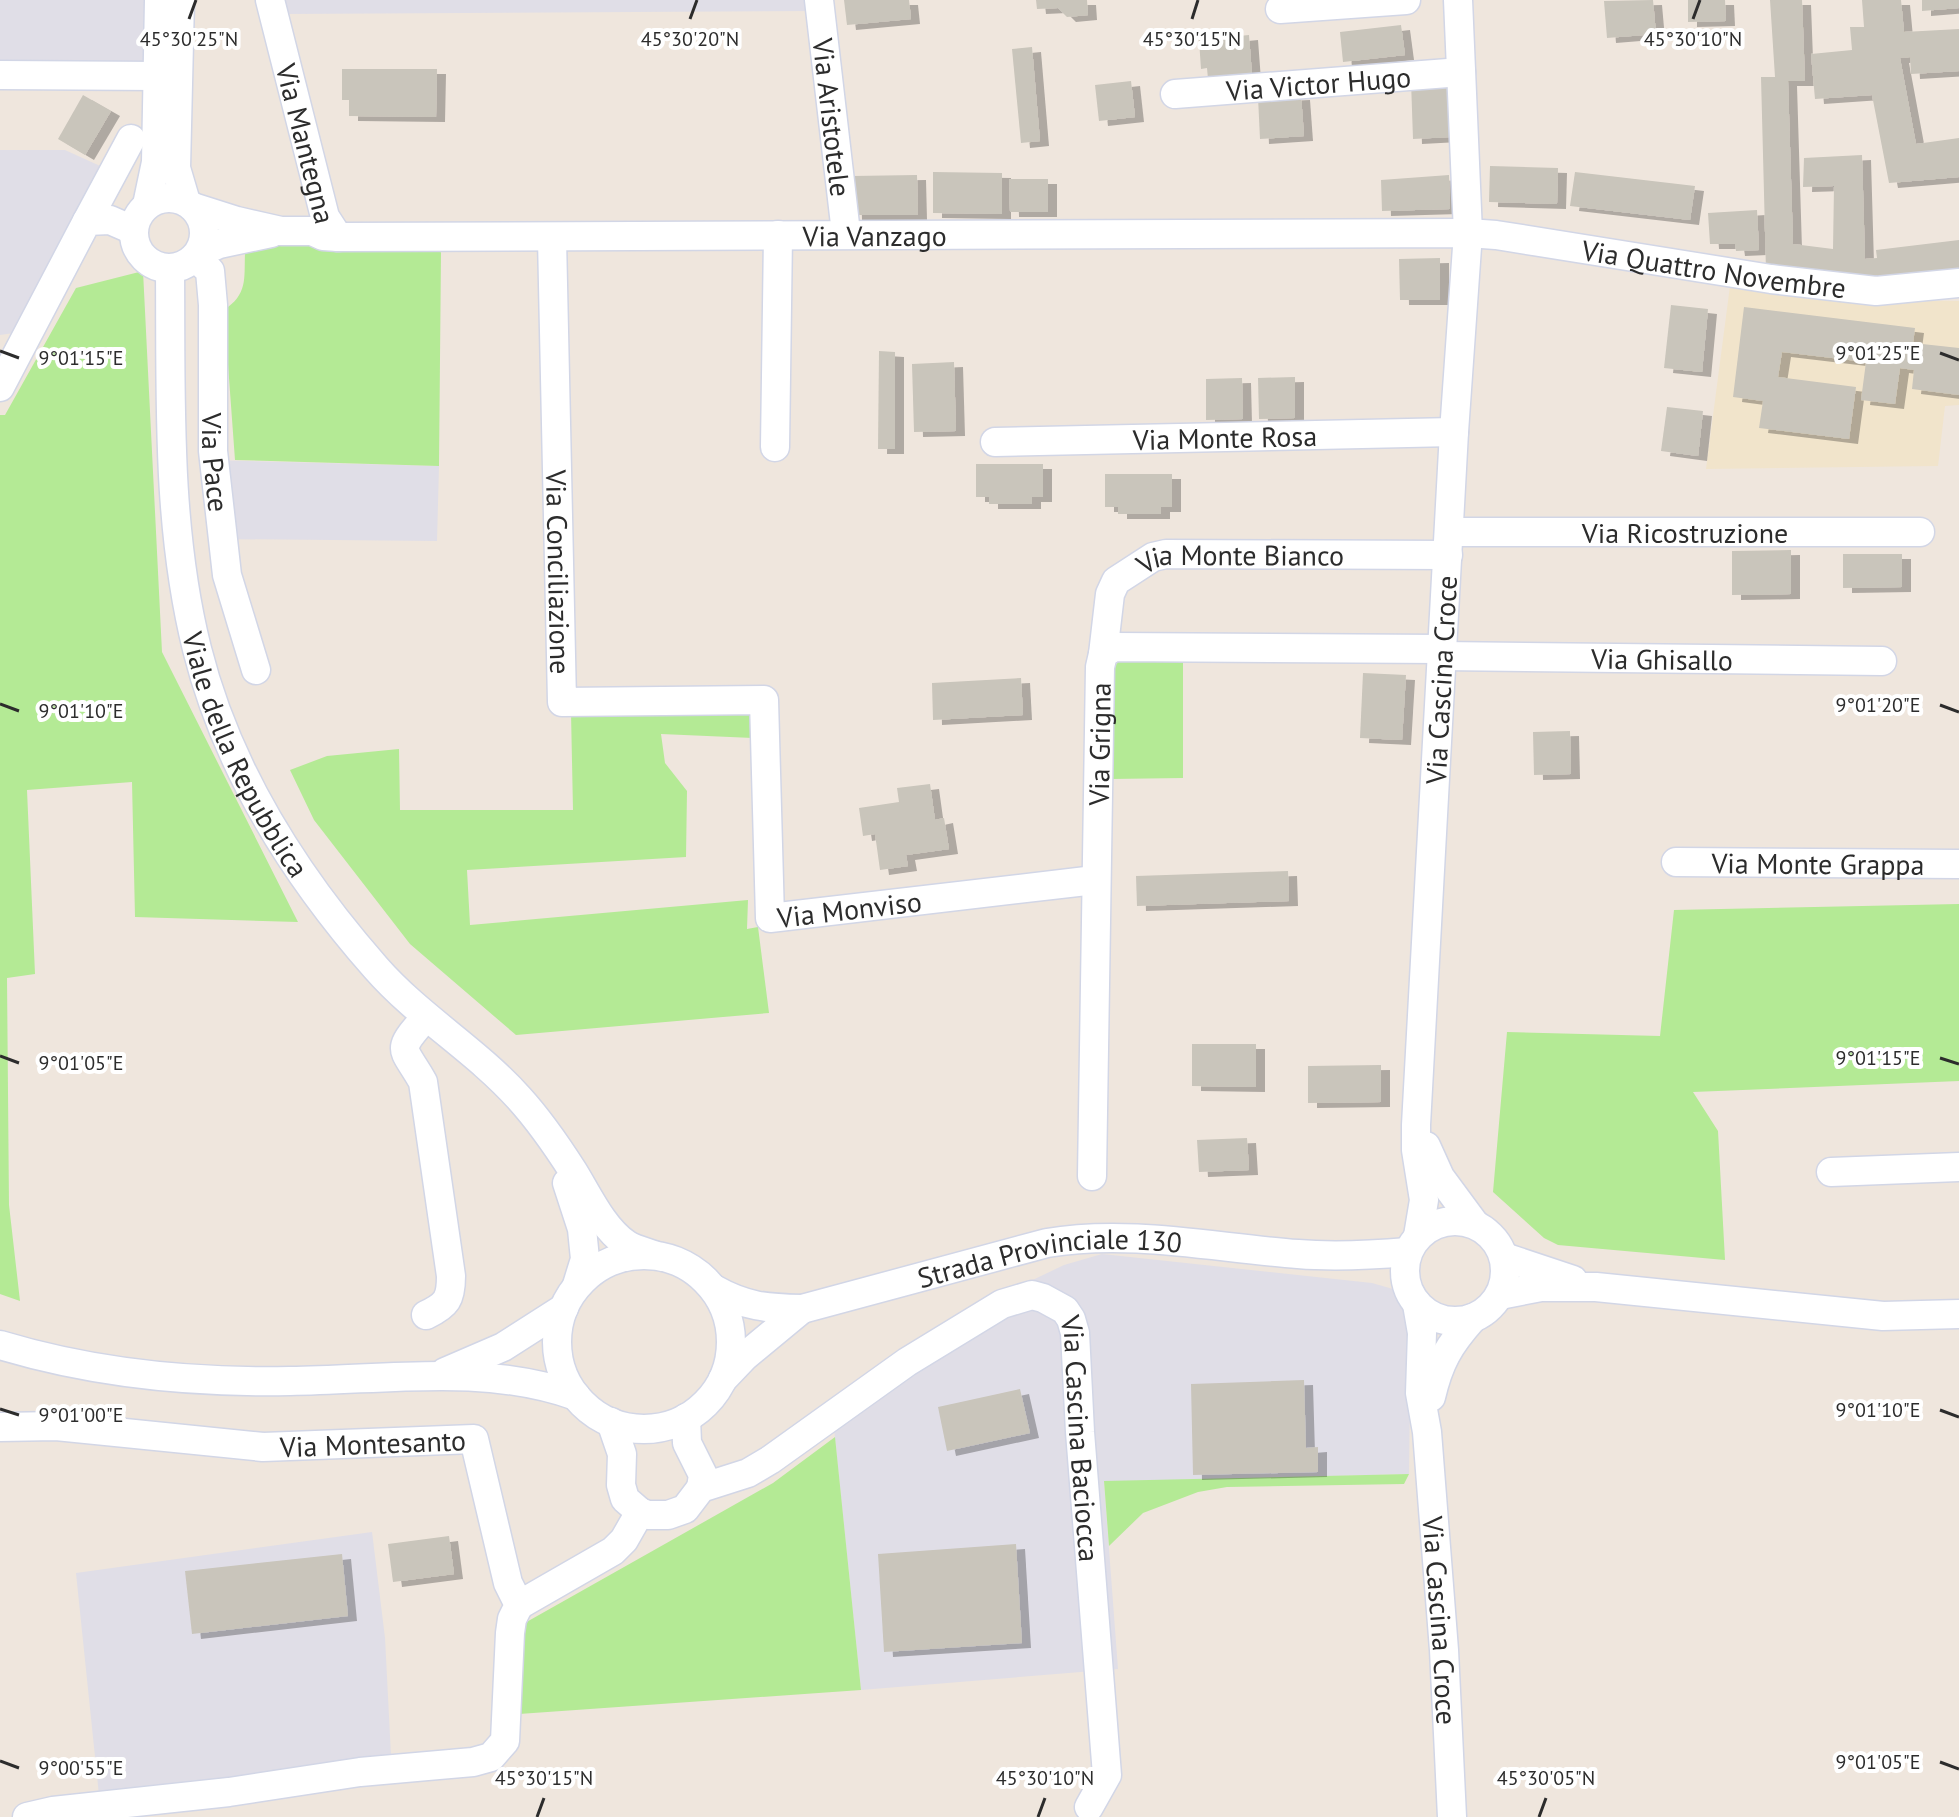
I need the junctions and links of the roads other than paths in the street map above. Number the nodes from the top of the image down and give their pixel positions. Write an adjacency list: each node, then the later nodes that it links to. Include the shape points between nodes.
1 (159, 0): 10 (street)
2 (180, 0): 13 (street, via 176,168)
3 (270, 0): 16 (street, Via Mantegna)
4 (819, 0): 19 (street, Via Aristotele)
5 (1406, 0): 7 (street)
6 (1458, 0): 8 (street, Via Cascina Croce)
7 (1280, 9)
8 (1461, 72): 11 (street, Via Victor Hugo); 20 (street, Via Cascina Croce)
9 (0, 75): 10 (street)
10 (158, 76): 14 (street, via 156,162)
11 (1175, 94)
12 (131, 139): 15 (street)
13 (189, 204): 14 (street, via 170,197); 18 (street, Via Vanzago); 23 (street, via 205,233)
14 (147, 205): 17 (street)
15 (87, 221): 17 (street, via 110,220); 25 (street)
16 (325, 228): 18 (street, Via Vanzago); 22 (street, Via Vanzago)
17 (133, 230): 23 (street, via 147,262 158,268)
18 (281, 231): 23 (street, Via Vanzago, via 219,244)
19 (846, 233): 20 (street, Via Vanzago); 21 (street, Via Vanzago)
20 (1468, 233): 24 (street, Via Quattro Novembre, via 1876,291); 26 (street, Via Cascina Croce)
21 (778, 235): 22 (street, Via Vanzago); 28 (street)
22 (552, 238): 35 (street, Via Conciliazione, via 562,702)
23 (188, 260): 34 (street, Via Pace, via 210,271 213,451 227,575); 39 (street, Viale della Repubblica, via 171,425 188,609 209,690 232,753 271,826 325,906)
24 (1959, 283)
25 (0, 387)
26 (1454, 432): 27 (street, Via Monte Rosa); 30 (street, Via Cascina Croce)
27 (995, 442)
28 (775, 447)
29 (1920, 532): 30 (street, Via Ricostruzione)
30 (1448, 544): 31 (street, Via Cascina Croce); 32 (street, Via Monte Bianco, via 1153,557 1116,581)
31 (1442, 652): 32 (street, Via Grigna, via 1114,647); 33 (street, Via Ghisallo); 40 (street, Via Cascina Croce)
32 (1103, 654): 38 (street, Via Grigna)
33 (1882, 661)
34 (256, 670)
35 (764, 700): 38 (street, Via Monviso, via 770,918)
36 (1676, 862): 37 (street, Via Monte Grappa)
37 (1959, 864)
38 (1095, 880): 44 (street, Via Grigna)
39 (426, 1017): 41 (street, Viale della Repubblica, via 498,1076); 57 (street, via 404,1049 423,1082 451,1295 447,1304)
40 (1416, 1125): 45 (street, Via Cascina Croce, via 1440,1177); 46 (street, Via Cascina Croce, via 1424,1200)
41 (549, 1137): 48 (street, Viale della Repubblica, via 603,1220 627,1245); 53 (street, Viale della Repubblica, via 582,1229 585,1259)
42 (1959, 1167): 43 (street)
43 (1831, 1172)
44 (1092, 1176)
45 (1474, 1223): 46 (street, Strada Provinciale 130, via 1444,1221); 49 (street, via 1487,1231)
46 (1413, 1244): 47 (street, Strada Provinciale 130, via 1379,1255); 54 (street, via 1405,1264)
47 (1301, 1254): 54 (street, Strada Provinciale 130, via 1376,1273); 55 (street, Strada Provinciale 130, via 1081,1237)
48 (654, 1255): 51 (street, via 698,1272); 53 (street, via 612,1260 593,1270)
49 (1504, 1257): 50 (street); 52 (street)
50 (1596, 1287): 52 (street, via 1541,1287); 58 (street)
51 (714, 1289): 55 (street, Strada Provinciale 130, via 760,1308); 63 (street, via 731,1333)
52 (1500, 1295): 59 (street)
53 (570, 1296): 62 (street, via 503,1347); 64 (street, via 557,1330 557,1353)
54 (1412, 1297): 59 (street, Strada Provinciale 130, via 1443,1320); 67 (street, Via Cascina Croce, via 1422,1333 1420,1393)
55 (802, 1309): 63 (street, Strada Provinciale 130)
56 (1959, 1314): 58 (street)
57 (426, 1315)
58 (1883, 1316): 60 (street)
59 (1473, 1318): 67 (street, Via Cascina Croce, via 1451,1342 1437,1370)
60 (1959, 1332)
61 (0, 1345): 62 (street, via 105,1369 194,1379 290,1382)
62 (440, 1374): 64 (street, via 543,1385)
63 (722, 1379): 65 (street)
64 (576, 1396): 66 (street)
65 (686, 1418): 66 (street, via 639,1429); 69 (street, via 687,1443)
66 (611, 1422): 70 (street, via 622,1454 625,1499)
67 (1427, 1425): 74 (street, Via Cascina Croce)
68 (0, 1427): 71 (street, Via Montesanto, via 56,1426 263,1447 474,1439 508,1583)
69 (701, 1477): 70 (street, via 685,1509 659,1516); 72 (street, Via Cascina Baciocca, via 713,1473 734,1478 770,1460 907,1362 1002,1304 1032,1295 1065,1310 1075,1333 1107,1775)
70 (640, 1512): 71 (street, via 613,1551)
71 (519, 1605): 73 (street, via 510,1633 505,1741 491,1757)
72 (1089, 1807)
73 (27, 1817)
74 (1452, 1817)

